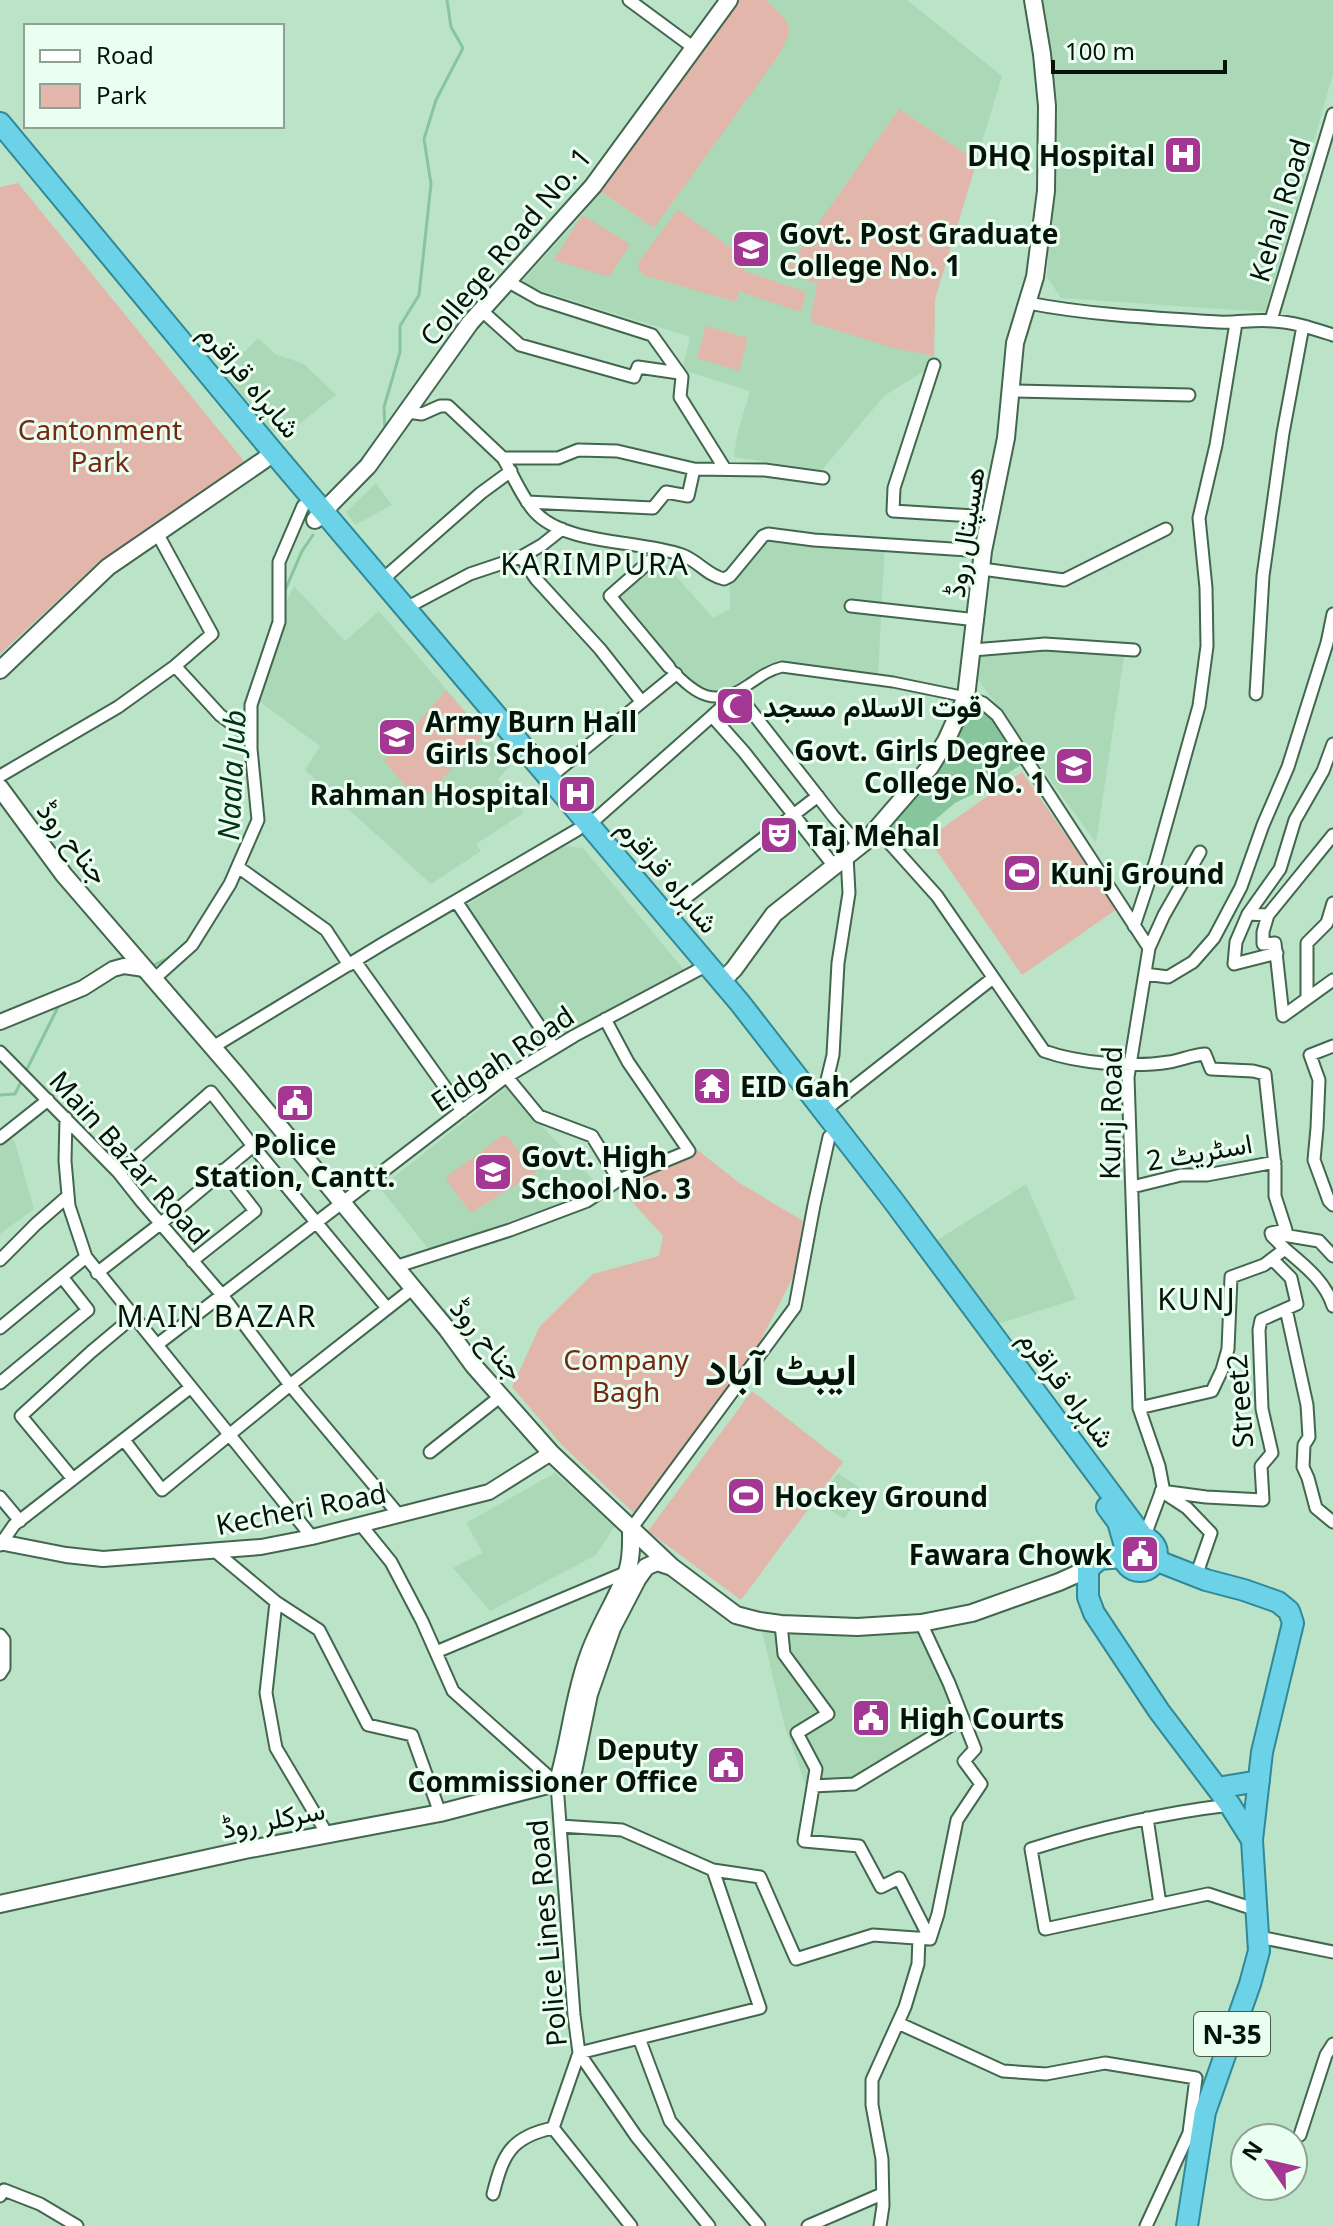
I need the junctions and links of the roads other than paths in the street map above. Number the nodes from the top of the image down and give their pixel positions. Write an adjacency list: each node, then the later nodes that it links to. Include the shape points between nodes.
1 (629, 0): 4 (street)
2 (729, 0): 4 (main road, College Road No. 1)
3 (1033, 0): 9 (main road, ھسپتال روڈ, via 1046,93 1047,151)
4 (694, 48): 8 (main road, College Road No. 1, via 593,186)
5 (1333, 114): 11 (street, Kehal Road)
6 (0, 123): 27 (highway, شاہراہ قراقرم)
7 (0, 143): 21 (highway, شاہراہ قراقرم)
8 (507, 281): 10 (main road, College Road No. 1); 16 (street, via 539,299 652,335)
9 (1028, 303): 12 (street); 17 (main road, ھسپتال روڈ, via 1015,343)
10 (481, 310): 16 (street, via 520,345 634,377 638,367); 19 (main road, College Road No. 1)
11 (1271, 320): 12 (street); 13 (street)
12 (1236, 323): 69 (street, via 1199,518 1207,646 1199,706)
13 (1303, 326): 14 (street); 47 (street, via 1263,576)
14 (1333, 335)
15 (934, 365): 28 (street, via 894,488 893,511)
16 (679, 373): 23 (street, via 680,397)
17 (1011, 391): 18 (street); 28 (main road, ھسپتال روڈ)
18 (1189, 395)
19 (407, 412): 20 (street, via 422,414 448,406); 27 (main road, College Road No. 1, via 368,466)
20 (503, 458): 22 (street, via 617,451); 24 (street)
21 (264, 460): 27 (highway, شاہراہ قراقرم); 31 (main road)
22 (694, 469): 23 (street); 26 (street, via 688,496 666,492 653,508)
23 (725, 469): 25 (street)
24 (511, 471): 26 (street); 36 (street)
25 (823, 478)
26 (527, 502): 29 (street)
27 (314, 513): 36 (highway, شاہراہ قراقرم); 51 (street, via 279,562 279,622 251,705); 58 (highway, شاہراہ قراقرم)
28 (990, 517): 33 (main road, ھسپتال روڈ)
29 (562, 529): 32 (street); 34 (street)
30 (1166, 529): 35 (street, via 1064,580)
31 (157, 533): 43 (street, via 212,634); 44 (main road, via 108,567)
32 (658, 550): 33 (street, via 682,555 724,579 768,534); 45 (street, via 610,596)
33 (983, 551): 35 (main road, ھسپتال روڈ)
34 (521, 557): 38 (street, via 470,574); 49 (street)
35 (982, 569): 40 (main road, ھسپتال روڈ)
36 (382, 580): 38 (highway, شاہراہ قراقرم)
37 (851, 606): 40 (street)
38 (406, 608): 54 (highway, شاہراہ قراقرم)
39 (1333, 614): 77 (street, via 1288,767 1214,938 1193,962 1168,977)
40 (977, 620): 41 (main road, ھسپتال روڈ)
41 (973, 650): 42 (street, via 1045,644); 48 (main road, ھسپتال روڈ)
42 (1134, 650)
43 (175, 666): 51 (street, via 220,715); 53 (street, via 118,707)
44 (0, 670)
45 (672, 670): 46 (street, via 692,688 715,698); 49 (street)
46 (737, 693): 48 (street, via 782,667); 50 (street); 56 (street)
47 (1256, 694)
48 (966, 697): 59 (main road, ھسپتال روڈ, via 930,767); 69 (street, via 997,715)
49 (641, 701): 54 (street)
50 (712, 716): 57 (street); 58 (street)
51 (250, 737): 63 (street, via 258,820)
52 (1333, 744): 67 (street, via 1295,820 1280,869)
53 (0, 776)
54 (550, 777): 58 (highway, شاہراہ قراقرم)
55 (0, 788): 70 (main road, جناح روڈ)
56 (818, 796): 57 (street); 62 (street)
57 (794, 815): 62 (street); 66 (street)
58 (583, 827): 64 (street); 66 (highway, شاہراہ قراقرم); 75 (highway, شاہراہ قراقرم)
59 (877, 829): 62 (main road, ھسپتال روڈ); 78 (street, via 937,896)
60 (1333, 835): 68 (street)
61 (1200, 852): 71 (street, Kunj Road)
62 (847, 856): 80 (main road, ھسپتال روڈ, via 774,914); 91 (street, via 849,893)
63 (238, 867): 73 (street, via 326,930); 76 (street, via 192,945)
64 (456, 901): 73 (street); 86 (street)
65 (1333, 903): 81 (street, via 1327,923 1307,943)
66 (666, 913): 80 (highway, شاہراہ قراقرم)
67 (1248, 914): 68 (street); 72 (street, via 1236,942 1234,964)
68 (1268, 915): 72 (street, via 1263,944 1275,943)
69 (1134, 926): 71 (street)
70 (120, 942): 74 (street); 76 (main road, جناح روڈ)
71 (1149, 948): 77 (street, Kunj Road)
72 (1277, 953): 81 (street, via 1283,1016)
73 (352, 963): 85 (street); 92 (street)
74 (113, 969): 76 (street, via 124,966); 83 (street, via 83,988)
75 (698, 970): 82 (street, Eidgah Road); 94 (highway, شاہراہ قراقرم)
76 (149, 974): 85 (main road, جناح روڈ)
77 (1145, 974): 88 (street, Kunj Road)
78 (993, 978): 88 (street, via 1044,1051); 91 (street)
79 (1333, 980): 81 (street)
80 (722, 981): 91 (highway, شاہراہ قراقرم)
81 (1307, 997)
82 (605, 1019): 86 (street, Eidgah Road); 100 (street, via 689,1151)
83 (0, 1022)
84 (1333, 1046): 104 (street, via 1310,1055 1319,1080 1314,1160)
85 (213, 1047): 103 (main road, جناح روڈ)
86 (554, 1048): 89 (street, Eidgah Road)
87 (0, 1052): 90 (street, Main Bazar Road)
88 (1130, 1063): 97 (street, اسٹریٹ 2, via 1205,1054 1211,1069 1265,1074); 101 (street, Kunj Road)
89 (507, 1077): 92 (street, Eidgah Road); 100 (street, via 539,1116 592,1136)
90 (48, 1100): 93 (street, Main Bazar Road); 95 (street)
91 (823, 1108): 144 (highway, شاہراہ قراقرم)
92 (462, 1111): 103 (street, Eidgah Road)
93 (66, 1118): 99 (street, Main Bazar Road); 102 (street)
94 (829, 1137): 141 (street, via 795,1307); 144 (highway, شاہراہ قراقرم, via 1118,1522)
95 (0, 1138)
96 (253, 1146): 98 (street); 99 (street, via 211,1092); 105 (street)
97 (1275, 1162): 101 (street, اسٹریٹ 2); 107 (street, اسٹریٹ 2, via 1275,1196 1286,1230)
98 (223, 1170): 106 (street); 113 (street, via 255,1211)
99 (119, 1173): 106 (street, Main Bazar Road)
100 (619, 1180): 114 (street, via 587,1201)
101 (1132, 1187): 129 (street, Kunj Road)
102 (68, 1196): 110 (street); 112 (street)
103 (342, 1202): 105 (street); 114 (main road, جناح روڈ)
104 (1333, 1205)
105 (317, 1223): 118 (street); 120 (street)
106 (160, 1224): 113 (street, Main Bazar Road); 115 (street)
107 (1271, 1233): 108 (street); 109 (street, via 1319,1241)
108 (1285, 1249): 111 (street); 119 (street, via 1317,1277)
109 (1333, 1256)
110 (86, 1257): 115 (street); 116 (street)
111 (1272, 1259): 121 (street, via 1291,1278 1297,1304); 129 (street, via 1231,1277 1228,1349 1212,1391)
112 (0, 1260)
113 (192, 1261): 118 (street, Main Bazar Road)
114 (395, 1267): 117 (main road, جناح روڈ)
115 (97, 1273): 122 (street)
116 (62, 1277): 123 (street); 125 (street, via 88,1310)
117 (412, 1289): 120 (street); 128 (main road, جناح روڈ)
118 (222, 1295): 124 (street); 126 (street, Main Bazar Road)
119 (1333, 1306)
120 (387, 1308): 126 (street)
121 (1286, 1309): 135 (street, Street2, via 1261,1320 1259,1330 1262,1409 1272,1453 1261,1466 1263,1500); 139 (street, via 1307,1405 1309,1437 1303,1467 1316,1508)
122 (134, 1316): 124 (street); 134 (street, via 21,1416)
123 (0, 1328)
124 (158, 1344): 127 (street)
125 (0, 1383)
126 (290, 1385): 130 (street); 137 (street, Main Bazar Road)
127 (191, 1387): 130 (street); 131 (street)
128 (501, 1396): 132 (street); 133 (main road, جناح روڈ)
129 (1139, 1408): 135 (street, Kunj Road, via 1159,1466)
130 (230, 1435): 131 (street, via 162,1490); 142 (street)
131 (124, 1440): 134 (street)
132 (430, 1452)
133 (551, 1453): 137 (street, Kecheri Road, via 489,1492); 141 (main road, جناح روڈ)
134 (73, 1479): 138 (street)
135 (1161, 1491): 144 (street, Kunj Road); 151 (street, via 1211,1533)
136 (0, 1497): 138 (street)
137 (399, 1515): 140 (street, Kecheri Road)
138 (20, 1521): 143 (street)
139 (1333, 1522)
140 (361, 1525): 142 (street, Kecheri Road); 156 (street, via 391,1562)
141 (631, 1529): 146 (main road, جناح روڈ); 150 (main road)
142 (312, 1537): 145 (street, Kecheri Road)
143 (1, 1543): 145 (street, Kecheri Road, via 103,1559)
144 (1131, 1547): 147 (highway, شاہراہ قراقرم, via 1149,1540 1156,1549); 147 (highway, N-35, via 1128,1566 1149,1569); 149 (highway)
145 (216, 1552): 152 (street)
146 (658, 1554): 148 (main road, جناح روڈ); 150 (main road, via 647,1556)
147 (1155, 1560): 151 (highway, N-35)
148 (672, 1567): 150 (main road, via 657,1562); 154 (main road, جناح روڈ, via 736,1615)
149 (1088, 1569): 153 (main road, جناح روڈ, via 972,1613); 162 (highway, N-35, via 1094,1613)
150 (632, 1575): 156 (street); 160 (main road, via 601,1624 588,1658)
151 (1196, 1576): 159 (highway, N-35, via 1278,1602 1293,1623)
152 (276, 1602): 164 (street, via 319,1630 368,1725 412,1735); 167 (street, via 266,1693 276,1748)
153 (921, 1623): 154 (main road, جناح روڈ); 158 (street)
154 (781, 1624): 161 (street, via 784,1654 828,1714 797,1733 816,1769)
155 (0, 1635): 157 (street)
156 (436, 1652): 160 (street, via 453,1691)
157 (0, 1674)
158 (963, 1718): 161 (street, via 854,1784); 174 (street, via 975,1749 964,1761 981,1784 957,1820 938,1914)
159 (1259, 1781): 162 (highway); 168 (highway, N-35)
160 (557, 1784): 164 (main road, سرکلر روڈ); 166 (street, Police Lines Road)
161 (813, 1786): 174 (street, via 804,1841 859,1846 881,1887 899,1878)
162 (1217, 1788): 163 (highway, N-35)
163 (1230, 1805): 165 (street); 168 (highway, N-35)
164 (440, 1813): 167 (main road, سرکلر روڈ)
165 (1147, 1818): 171 (street); 171 (street, via 1031,1849 1045,1929)
166 (560, 1826): 169 (street, via 622,1830); 179 (street, Police Lines Road)
167 (327, 1834): 170 (main road, سرکلر روڈ)
168 (1252, 1840): 172 (highway, N-35)
169 (713, 1870): 174 (street, via 760,1877 796,1959 873,1935); 177 (street, via 760,2008)
170 (0, 1904)
171 (1160, 1904): 172 (street, via 1208,1894)
172 (1257, 1910): 173 (highway, N-35)
173 (1259, 1937): 175 (street); 192 (highway, N-35, via 1250,1984 1205,2112)
174 (925, 1938): 176 (street)
175 (1333, 1952)
176 (898, 2023): 183 (street, via 872,2080); 191 (street, via 1003,2071 1046,2074 1105,2063 1196,2078 1189,2133)
177 (639, 2038): 179 (street); 188 (street, via 670,2121)
178 (1333, 2044): 180 (street)
179 (579, 2053): 181 (street); 187 (street, Police Lines Road, via 636,2136)
180 (1304, 2122)
181 (553, 2128): 182 (street, via 518,2141 506,2155); 186 (street)
182 (493, 2194)
183 (882, 2194): 189 (street); 190 (street)
184 (0, 2196): 185 (street, via 4,2190 40,2204)
185 (77, 2226)
186 (631, 2226)
187 (709, 2226)
188 (759, 2226)
189 (808, 2226)
190 (880, 2226)
191 (1146, 2226)
192 (1187, 2226)

